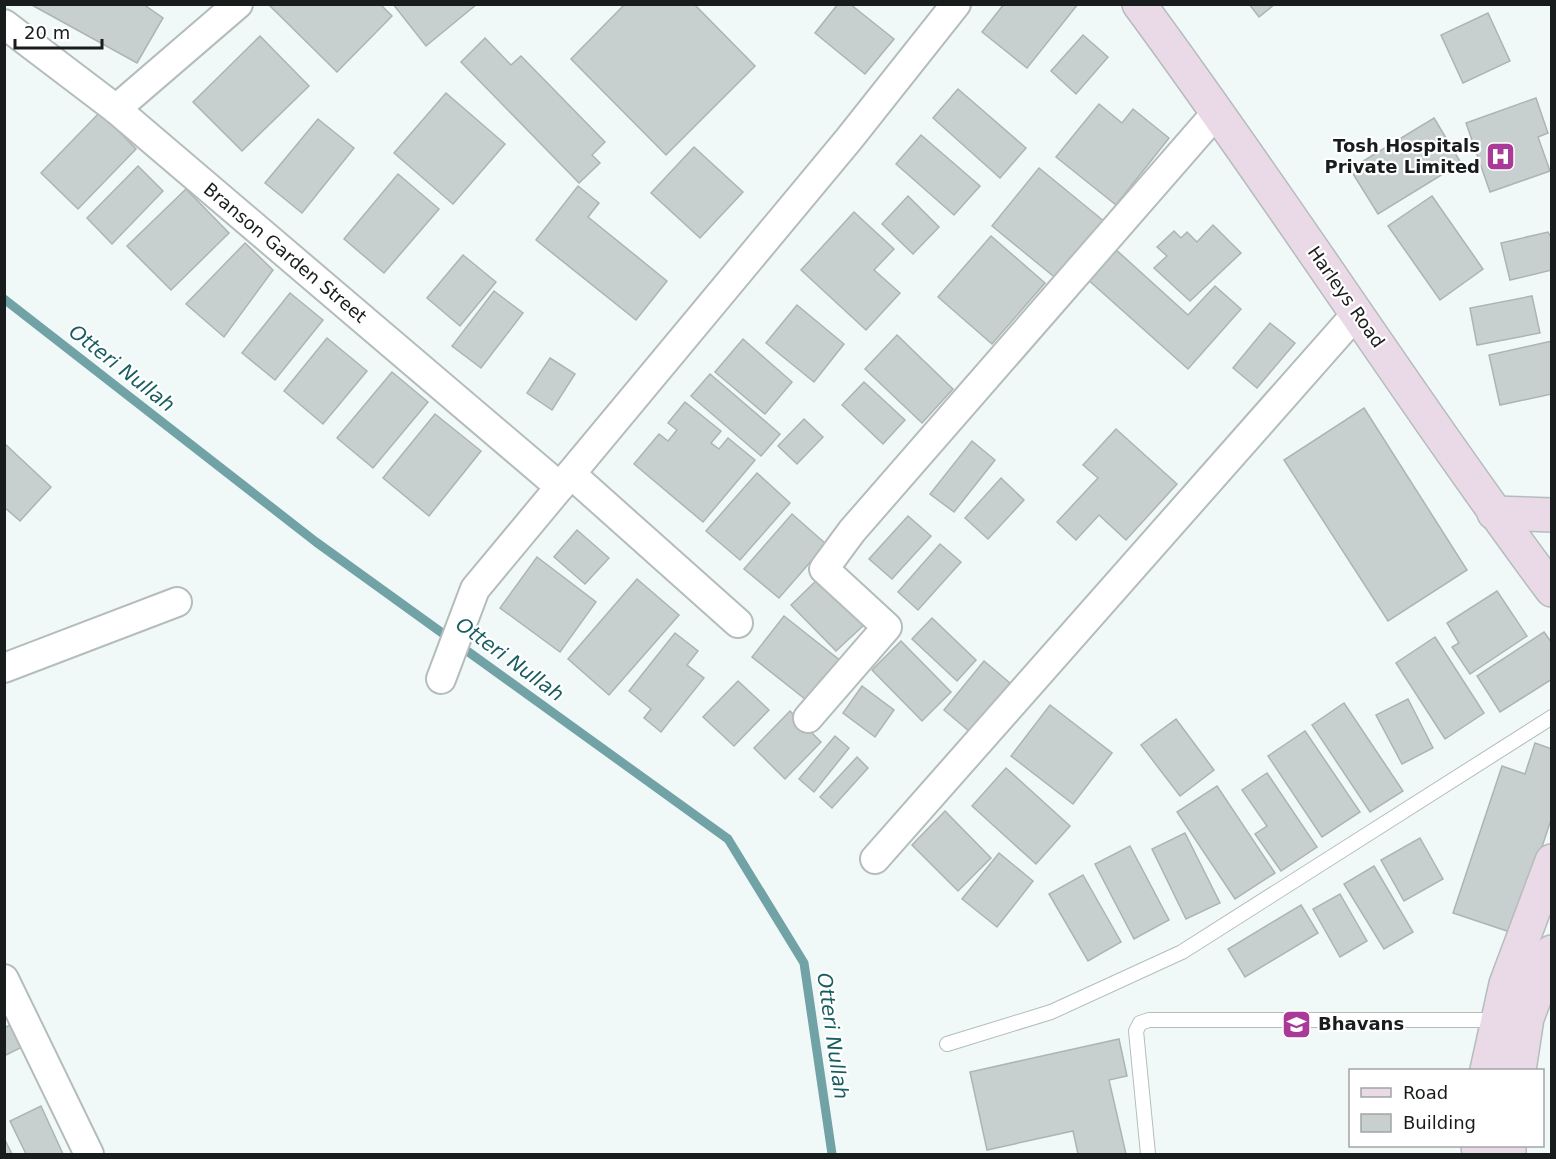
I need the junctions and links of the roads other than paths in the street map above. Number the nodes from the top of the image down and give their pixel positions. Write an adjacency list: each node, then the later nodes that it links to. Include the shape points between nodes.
1 (238, 4): 5 (street)
2 (956, 4): 8 (street)
3 (1139, 4): 6 (main road, Harleys Road)
4 (4, 24): 5 (street, Branson Garden Street)
5 (116, 109): 8 (street, Branson Garden Street)
6 (1218, 111): 7 (main road, Harleys Road); 17 (street, via 852,531 824,569 886,627)
7 (1357, 313): 9 (main road, Harleys Road); 18 (street)
8 (566, 480): 13 (street, Branson Garden Street); 15 (street, via 475,589)
9 (1494, 513): 10 (main road); 11 (main road, Harleys Road)
10 (1551, 515)
11 (1551, 590)
12 (177, 602): 14 (street)
13 (738, 623)
14 (4, 668)
15 (441, 679)
16 (1551, 717): 23 (lane, via 1182,952 1051,1012)
17 (807, 718)
18 (875, 859)
19 (1551, 861): 22 (main road, via 1506,984)
20 (1551, 952): 25 (main road, via 1527,1018)
21 (4, 979): 26 (street)
22 (1498, 1020): 24 (main road); 27 (lane, via 1140,1023 1136,1031)
23 (947, 1044)
24 (1487, 1069)
25 (1519, 1069)
26 (89, 1155)
27 (1148, 1155)

